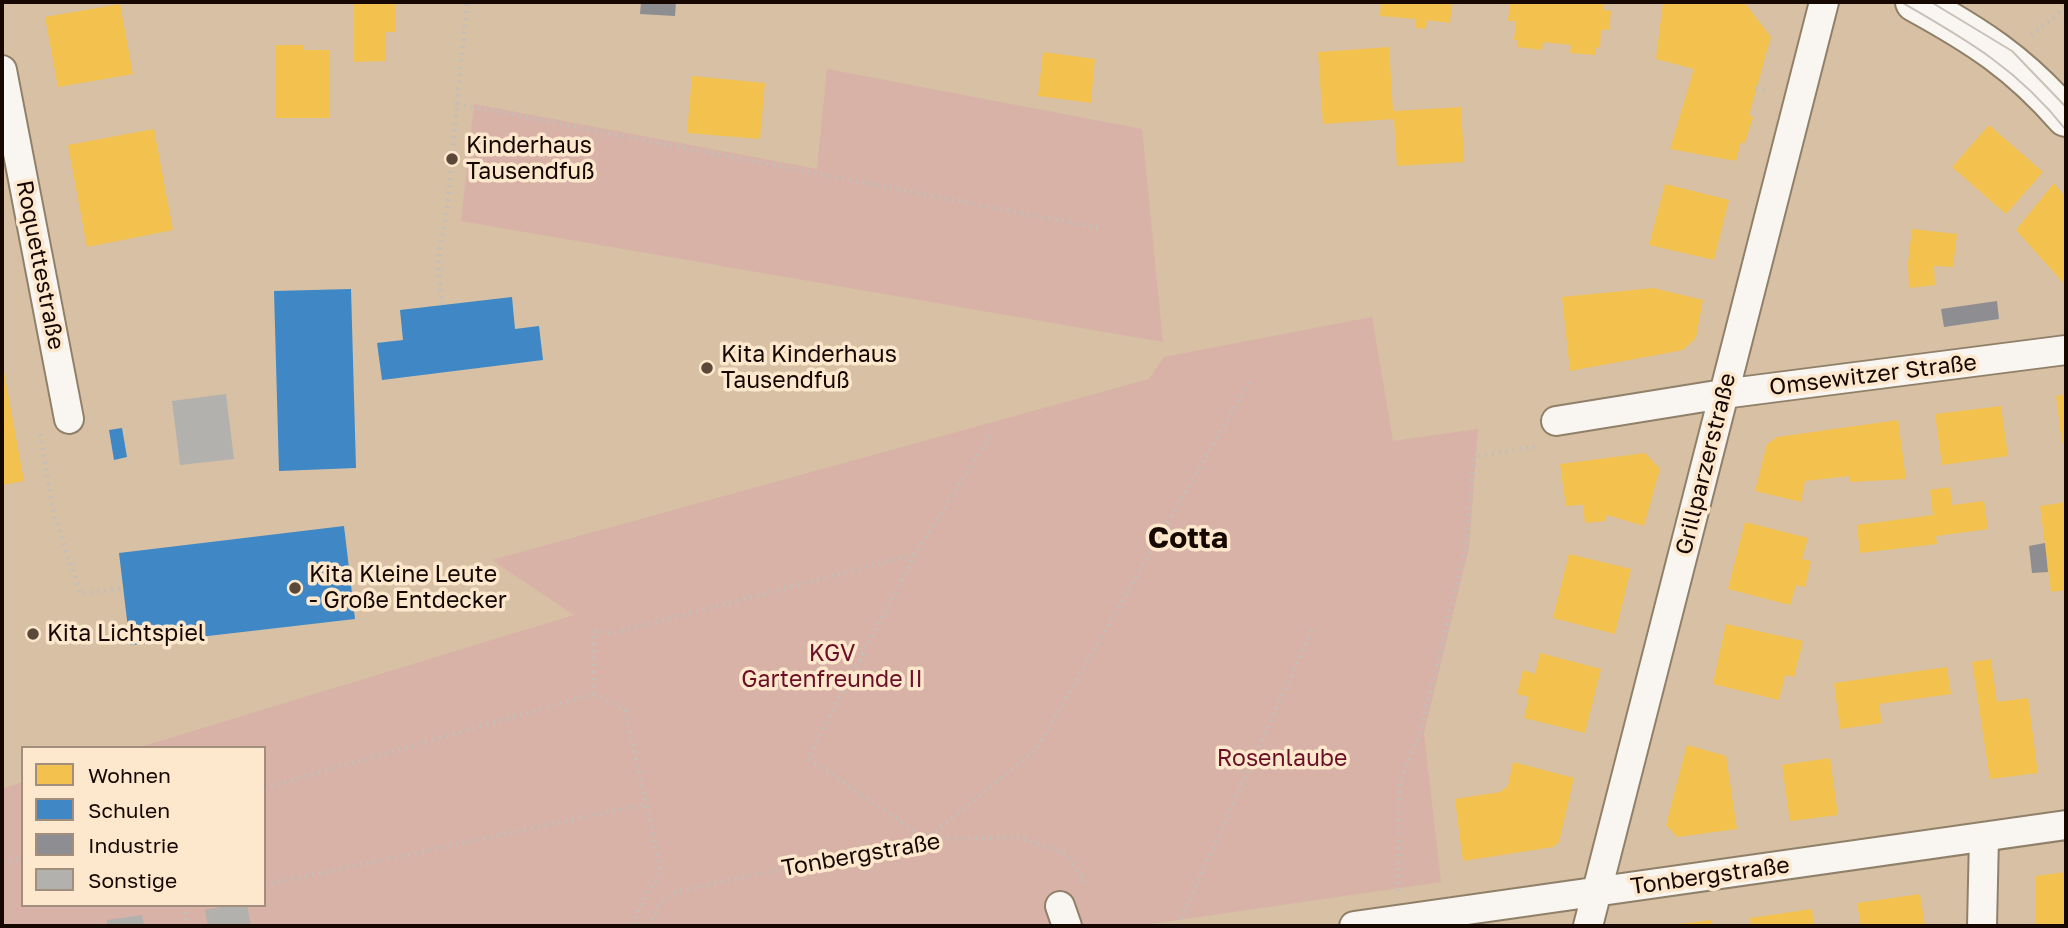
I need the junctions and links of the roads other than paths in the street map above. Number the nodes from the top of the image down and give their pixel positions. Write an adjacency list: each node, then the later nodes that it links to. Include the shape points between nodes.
1 (1824, 2): 6 (street, Grillparzerstraße)
2 (1915, 2): 4 (main road, via 2006,56)
3 (2, 70): 7 (street, Roquettestraße)
4 (2066, 117)
5 (2066, 350): 6 (street, Omsewitzer Straße)
6 (1723, 394): 8 (street, Omsewitzer Straße); 11 (street, Grillparzerstraße)
7 (69, 419)
8 (1556, 421)
9 (2066, 825): 10 (street, Tonbergstraße)
10 (1984, 837): 11 (street, Tonbergstraße); 14 (street)
11 (1596, 892): 12 (street, Tonbergstraße); 13 (street, Grillparzerstraße)
12 (1354, 926)
13 (1588, 926)
14 (1982, 926)

